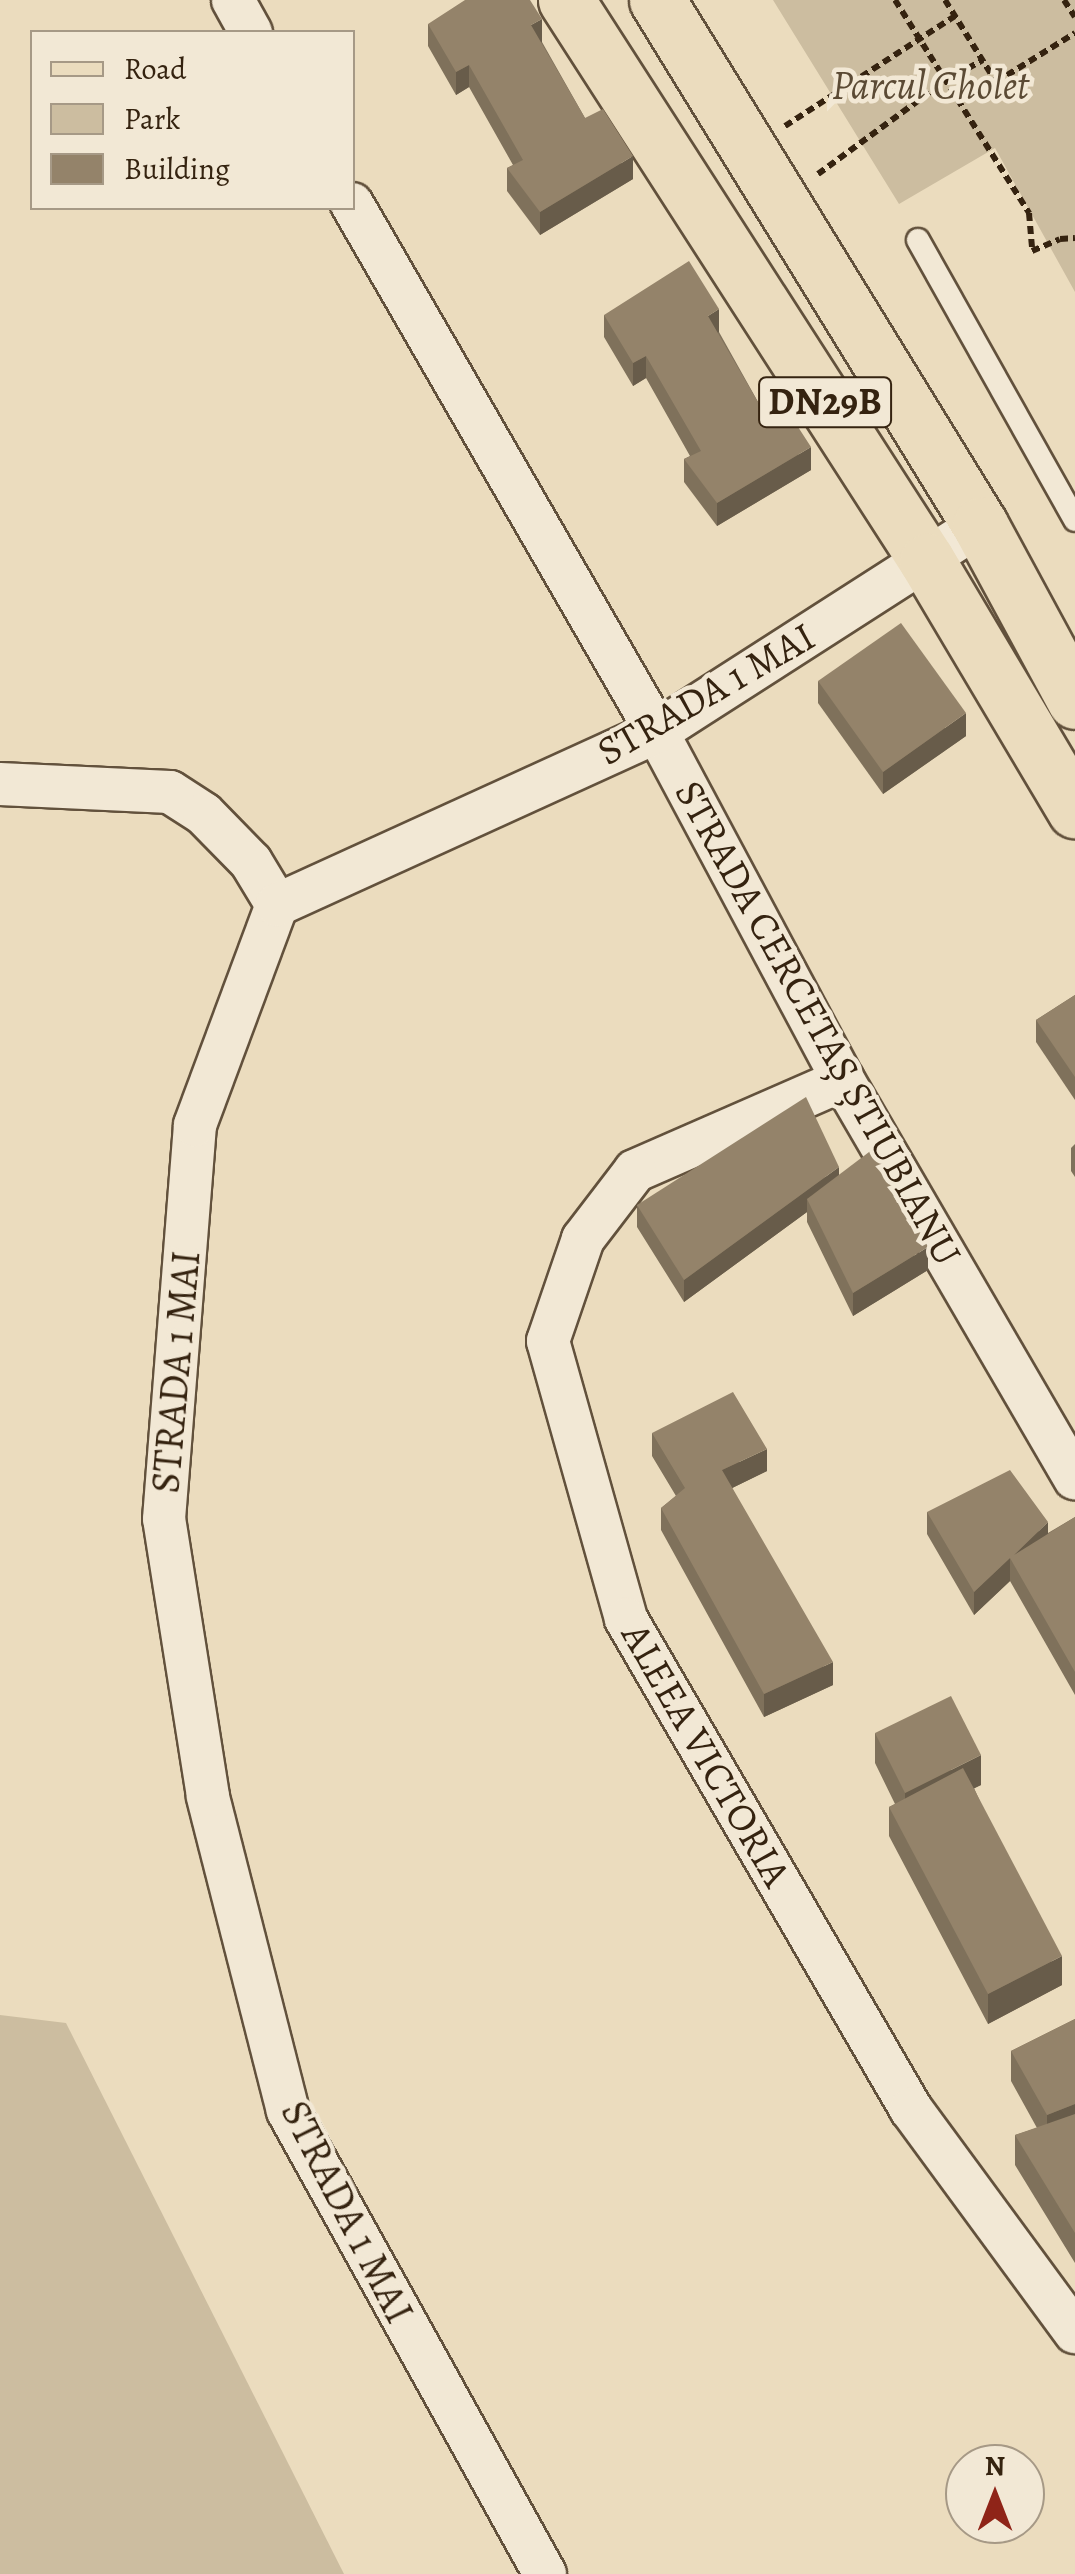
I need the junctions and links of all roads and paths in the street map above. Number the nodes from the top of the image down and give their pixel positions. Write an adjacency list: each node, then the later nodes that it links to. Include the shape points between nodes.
1 (232, 0): 9 (street)
2 (566, 0): 21 (main road, DN29B)
3 (657, 0): 14 (main road, DN29B)
4 (896, 0): 11 (path)
5 (945, 0): 7 (path)
6 (1064, 0): 8 (path)
7 (955, 16): 11 (path); 12 (path)
8 (1075, 18)
9 (250, 30)
10 (1075, 33): 12 (path, via 996,82)
11 (918, 38): 13 (path); 14 (path)
12 (983, 60): 13 (path)
13 (945, 81): 15 (path); 17 (path, via 1029,213 1032,251)
14 (747, 152): 15 (main road, DN29B)
15 (781, 201): 20 (main road, DN29B)
16 (355, 209): 23 (street, STRADA CERCETAȘ ȘTIUBIANU)
17 (1075, 238)
18 (918, 240): 19 (lane)
19 (1075, 520)
20 (980, 526): 21 (street, STRADA 1 MAI); 22 (main road, DN29B)
21 (927, 561): 23 (street, STRADA 1 MAI); 24 (main road, DN29B)
22 (1075, 701)
23 (657, 732): 27 (street, STRADA 1 MAI); 28 (street, STRADA CERCETAȘ ȘTIUBIANU)
24 (1058, 748): 26 (main road, DN29B)
25 (0, 784): 27 (street, via 170,792 204,814 251,862)
26 (1075, 810)
27 (278, 905): 31 (street, STRADA 1 MAI, via 196,1125 164,1519 208,1796 288,2111)
28 (842, 1080): 29 (street, STRADA CERCETAȘ ȘTIUBIANU); 30 (street, ALEEA VICTORIA, via 635,1171 583,1240 548,1341 626,1619 911,2109)
29 (1075, 1478)
30 (1075, 2332)
31 (545, 2574)

